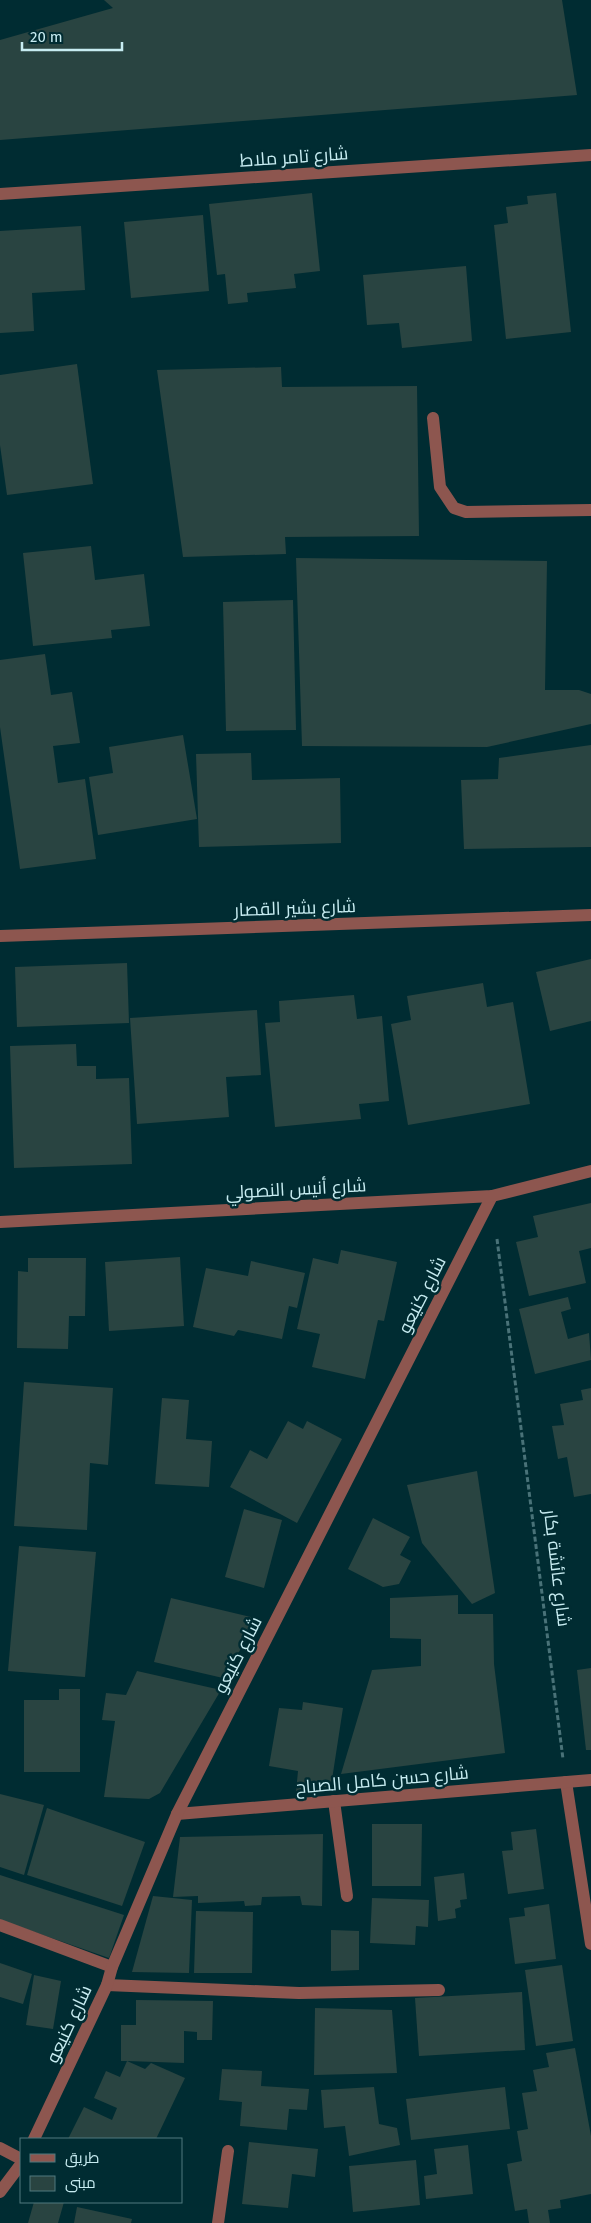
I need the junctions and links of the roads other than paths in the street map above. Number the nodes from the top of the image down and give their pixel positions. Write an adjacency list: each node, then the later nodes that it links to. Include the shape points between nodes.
1 (591, 155): 2 (street, شارع تامر ملاط)
2 (0, 194)
3 (433, 418): 4 (street, via 440,487 454,508 466,512)
4 (591, 510)
5 (591, 915): 6 (street, شارع بشير القصار)
6 (0, 936)
7 (591, 1171): 8 (street, شارع أنيس النصولي)
8 (492, 1196): 9 (street, شارع أنيس النصولي); 13 (street, شارع كنيعو)
9 (0, 1222)
10 (591, 1780): 11 (street, شارع حسن كامل الصباح)
11 (566, 1782): 12 (street, شارع حسن كامل الصباح); 16 (street)
12 (334, 1801): 13 (street, شارع حسن كامل الصباح); 14 (street)
13 (177, 1814): 17 (street, شارع كنيعو)
14 (347, 1896)
15 (0, 1925): 17 (street)
16 (591, 1944)
17 (112, 1967): 18 (street, شارع كنيعو)
18 (107, 1985): 19 (street, via 299,1992); 20 (street, شارع كنيعو)
19 (439, 1990)
20 (34, 2138)
21 (0, 2148): 23 (street)
22 (228, 2151): 26 (street)
23 (20, 2158)
24 (20, 2165): 25 (street)
25 (0, 2192)
26 (218, 2223)

